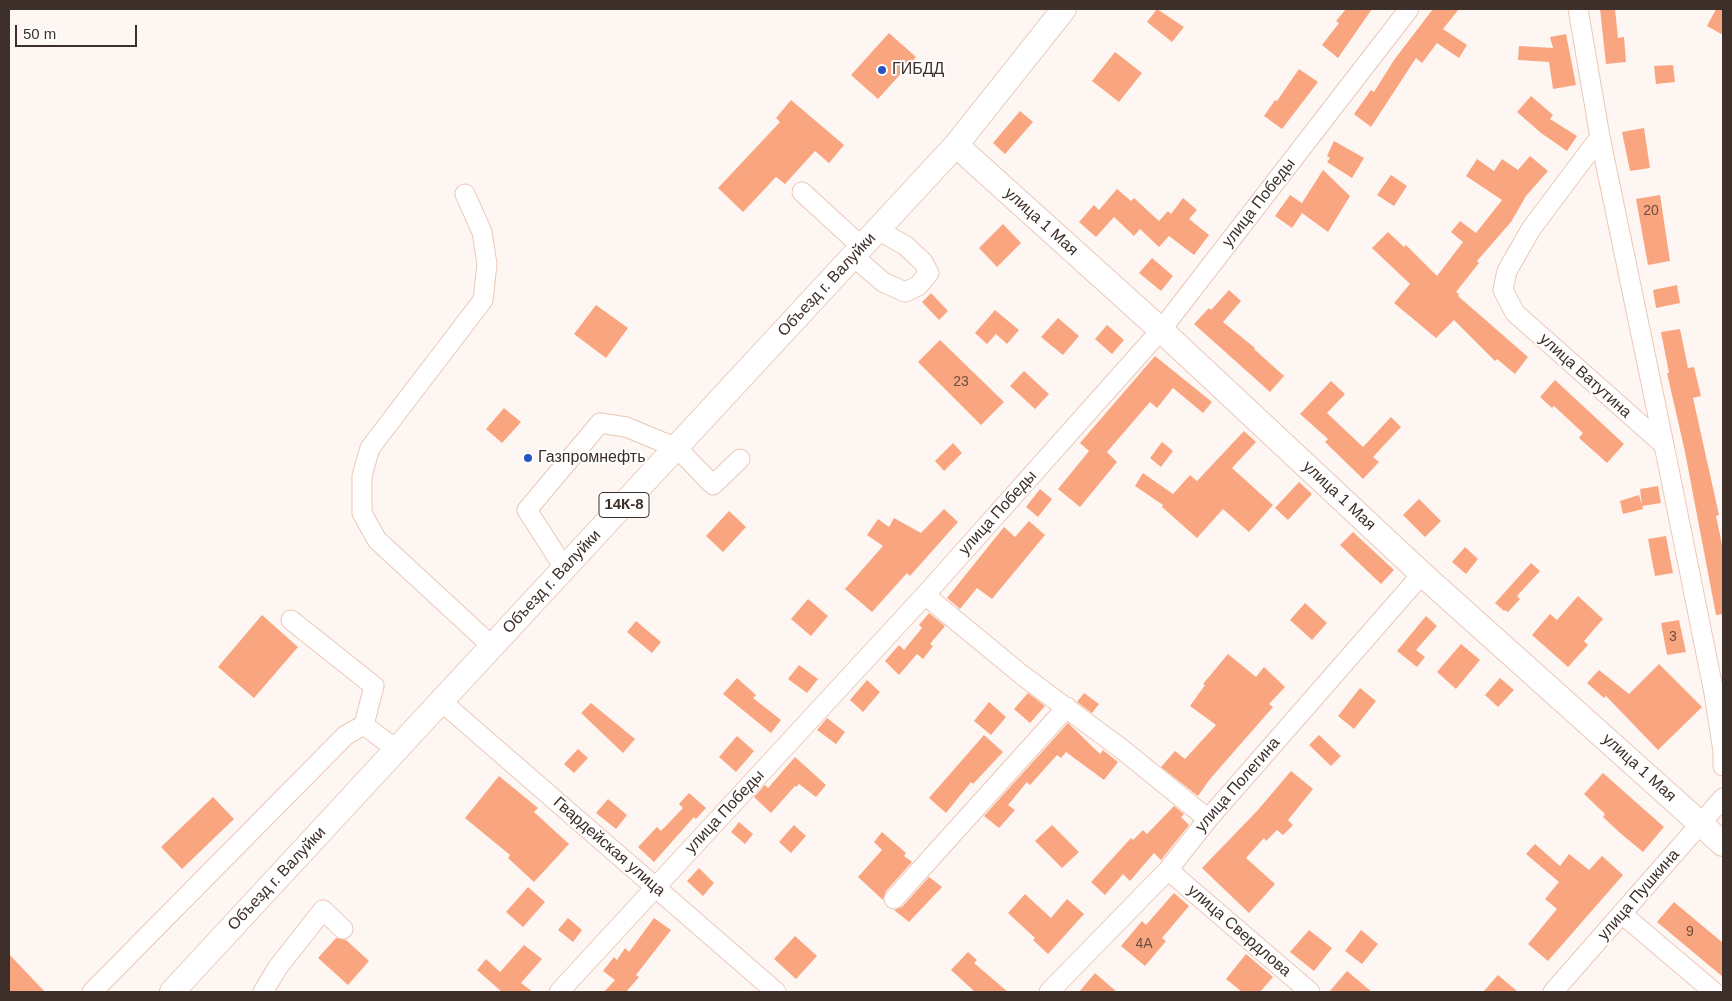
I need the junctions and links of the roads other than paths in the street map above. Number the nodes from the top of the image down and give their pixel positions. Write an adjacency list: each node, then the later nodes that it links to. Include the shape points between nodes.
1 (1064, 9): 5 (main road, Объезд г. Валуйки / 14К-8)
2 (1409, 9): 10 (street, улица Победы)
3 (1578, 9): 4 (street)
4 (1600, 137): 11 (street); 11 (street, улица Ватутина, via 1531,229 1507,271 1503,290 1515,314)
5 (956, 145): 8 (main road, Объезд г. Валуйки / 14К-8); 10 (main road, улица 1 Мая)
6 (802, 192): 9 (street)
7 (465, 194): 18 (street, via 482,232 486,264 483,300 370,448 362,476 362,513 378,540)
8 (878, 230): 9 (main road, Объезд г. Валуйки / 14К-8); 9 (street, via 906,246 923,262 929,273 918,286 905,292 884,282)
9 (858, 252): 12 (main road, Объезд г. Валуйки / 14К-8)
10 (1161, 330): 15 (main road, улица 1 Мая); 16 (street, улица Победы)
11 (1664, 445): 23 (street, via 1714,693)
12 (677, 448): 13 (street, via 713,485); 14 (main road, Объезд г. Валуйки / 14К-8); 14 (street, via 626,427 600,423 527,510)
13 (740, 459)
14 (565, 569): 18 (main road, Объезд г. Валуйки / 14К-8)
15 (1422, 574): 25 (street, улица Полегина); 26 (main road, улица 1 Мая)
16 (925, 595): 20 (street); 29 (street, улица Победы)
17 (291, 620): 21 (street, via 374,686)
18 (493, 647): 19 (main road, Объезд г. Валуйки / 14К-8)
19 (442, 702): 22 (main road, Объезд г. Валуйки / 14К-8); 29 (street, Гвардейская улица)
20 (1067, 707): 25 (street); 30 (street)
21 (364, 725): 22 (street); 33 (street, via 346,735)
22 (397, 750): 34 (main road, Объезд г. Валуйки / 14К-8)
23 (1723, 766)
24 (1723, 798): 26 (street, улица Пушкина)
25 (1208, 819): 28 (street, улица Полегина)
26 (1702, 824): 27 (main road, улица 1 Мая); 31 (street, улица Пушкина)
27 (1723, 844)
28 (1168, 870): 38 (street, улица Полегина); 39 (street, улица Свердлова)
29 (655, 888): 36 (street, улица Победы); 37 (street, Гвардейская улица)
30 (894, 899)
31 (1622, 914): 40 (street, улица Пушкина); 41 (street)
32 (343, 929): 35 (street, via 323,910 278,967)
33 (92, 992)
34 (172, 992)
35 (263, 992)
36 (559, 992)
37 (776, 992)
38 (1049, 992)
39 (1310, 992)
40 (1553, 992)
41 (1714, 992)

